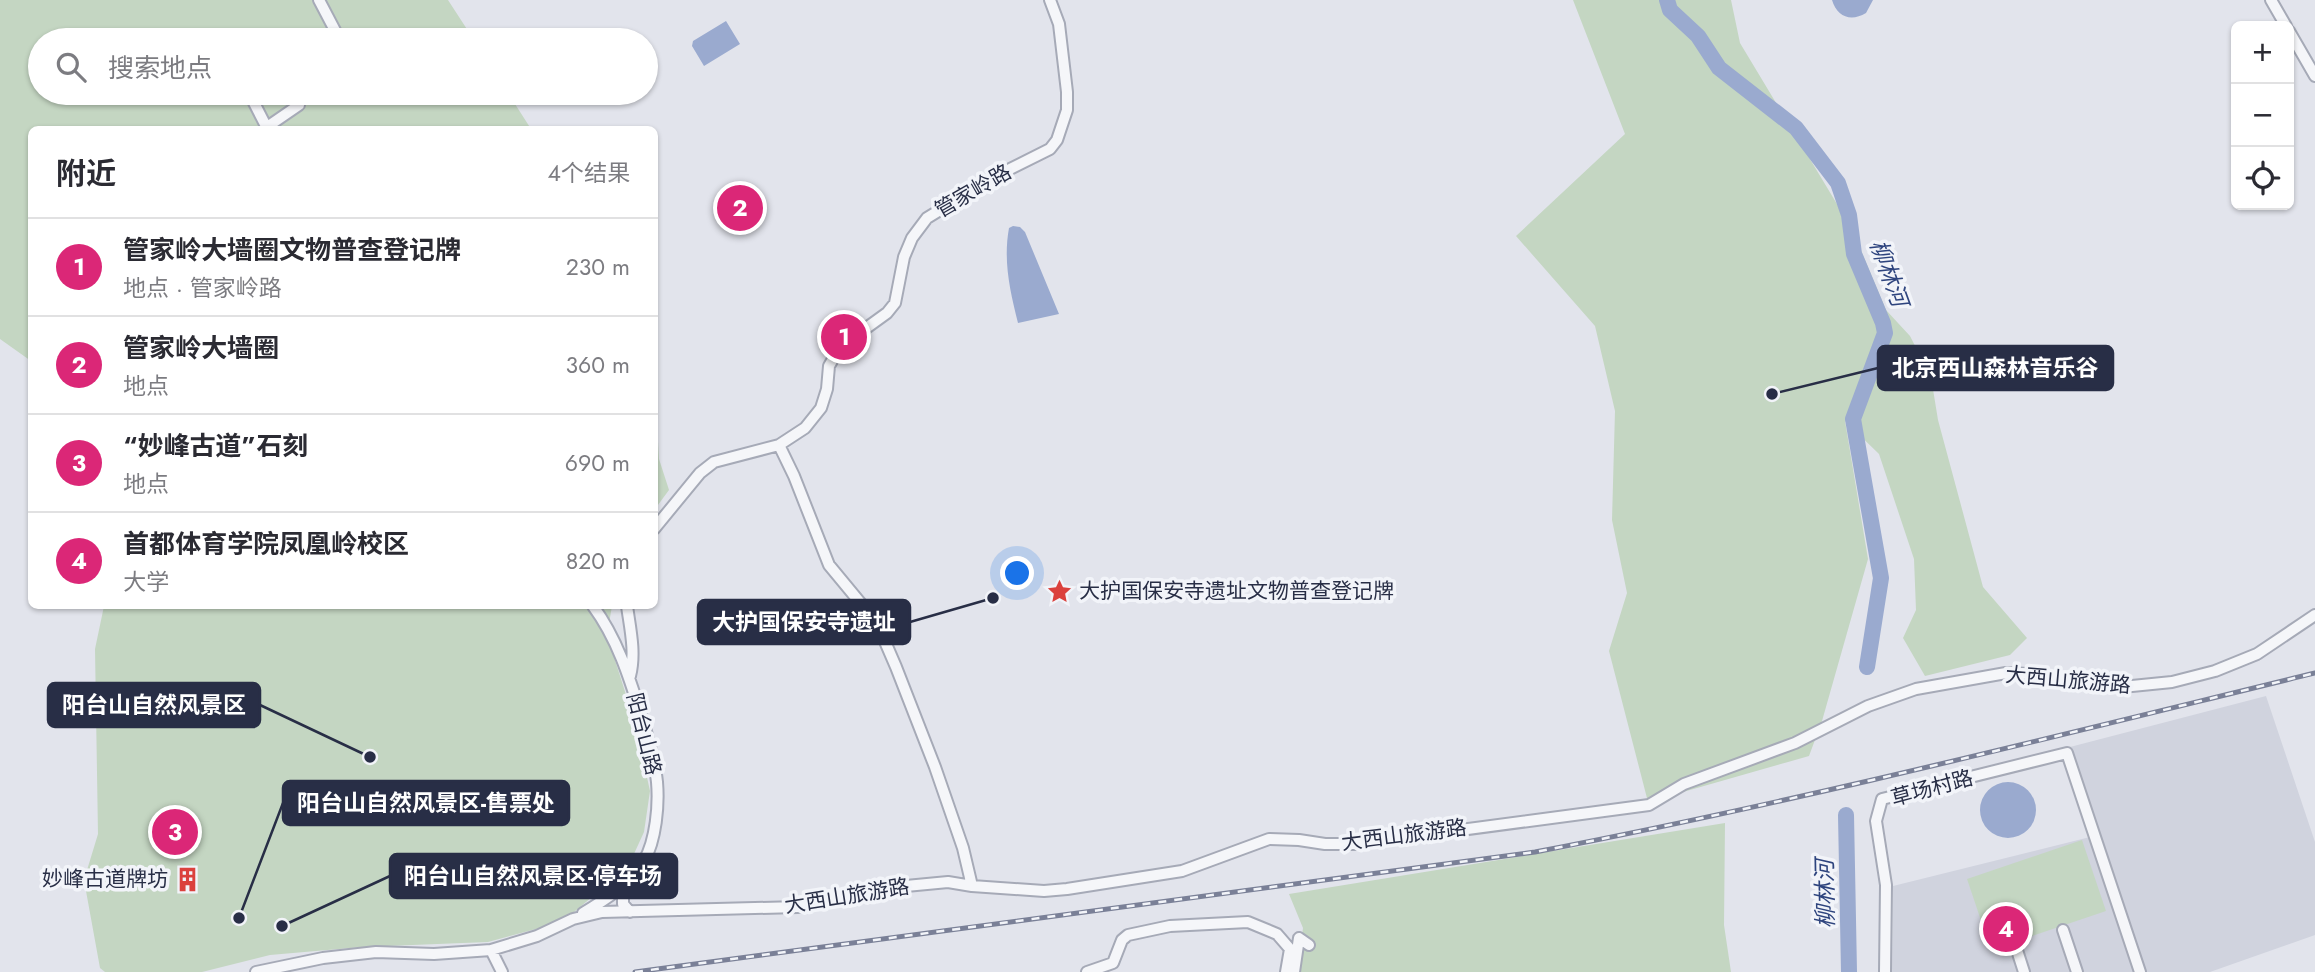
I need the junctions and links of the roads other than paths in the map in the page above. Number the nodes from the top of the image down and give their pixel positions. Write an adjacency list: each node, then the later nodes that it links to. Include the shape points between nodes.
1 (319, 0): 5 (street)
2 (1050, 0): 12 (street, 管家岭路, via 1059,24 1067,92 1067,110 1057,140 1050,149 961,196 919,226 904,257 895,303 840,347 829,366 821,408 805,428)
3 (2271, 0): 4 (street)
4 (2283, 21)
5 (334, 28)
6 (2294, 40): 7 (street)
7 (2315, 76)
8 (256, 105): 10 (street)
9 (299, 105): 11 (street)
10 (267, 126)
11 (271, 126)
12 (779, 445): 13 (street, 管家岭路, via 714,462); 19 (street, via 829,565 877,623 955,825)
13 (658, 523)
14 (595, 609): 17 (street, 阳台山路)
15 (627, 609): 17 (street)
16 (2315, 615): 19 (street, 大西山旅游路, via 2257,654 2172,682 2122,687 2006,673 1916,689 1868,706 1795,744 1684,785 1649,805 1355,844 1269,839 1182,871 1067,889)
17 (630, 677): 18 (street, 阳台山路, via 652,752 657,803 645,859)
18 (623, 885): 20 (street, via 622,900); 21 (street, 阳台山路)
19 (972, 887): 20 (street, 大西山旅游路, via 929,883 798,907)
20 (630, 912): 21 (street, 大西山旅游路)
21 (573, 919): 25 (street, 大西山旅游路)
22 (2063, 930): 33 (street)
23 (2015, 944): 32 (street)
24 (1309, 945): 30 (street, via 1299,938)
25 (491, 950): 26 (street, 大西山旅游路, via 376,952); 27 (street)
26 (256, 972)
27 (502, 972)
28 (1087, 972): 29 (street, via 1113,963 1128,935 1170,926 1248,922 1277,934 1290,949)
29 (1286, 972)
30 (1294, 972)
31 (1885, 972): 34 (street, 草场村路, via 1886,886 1876,821 1882,799 2067,753)
32 (2024, 972)
33 (2077, 972)
34 (2140, 972)

